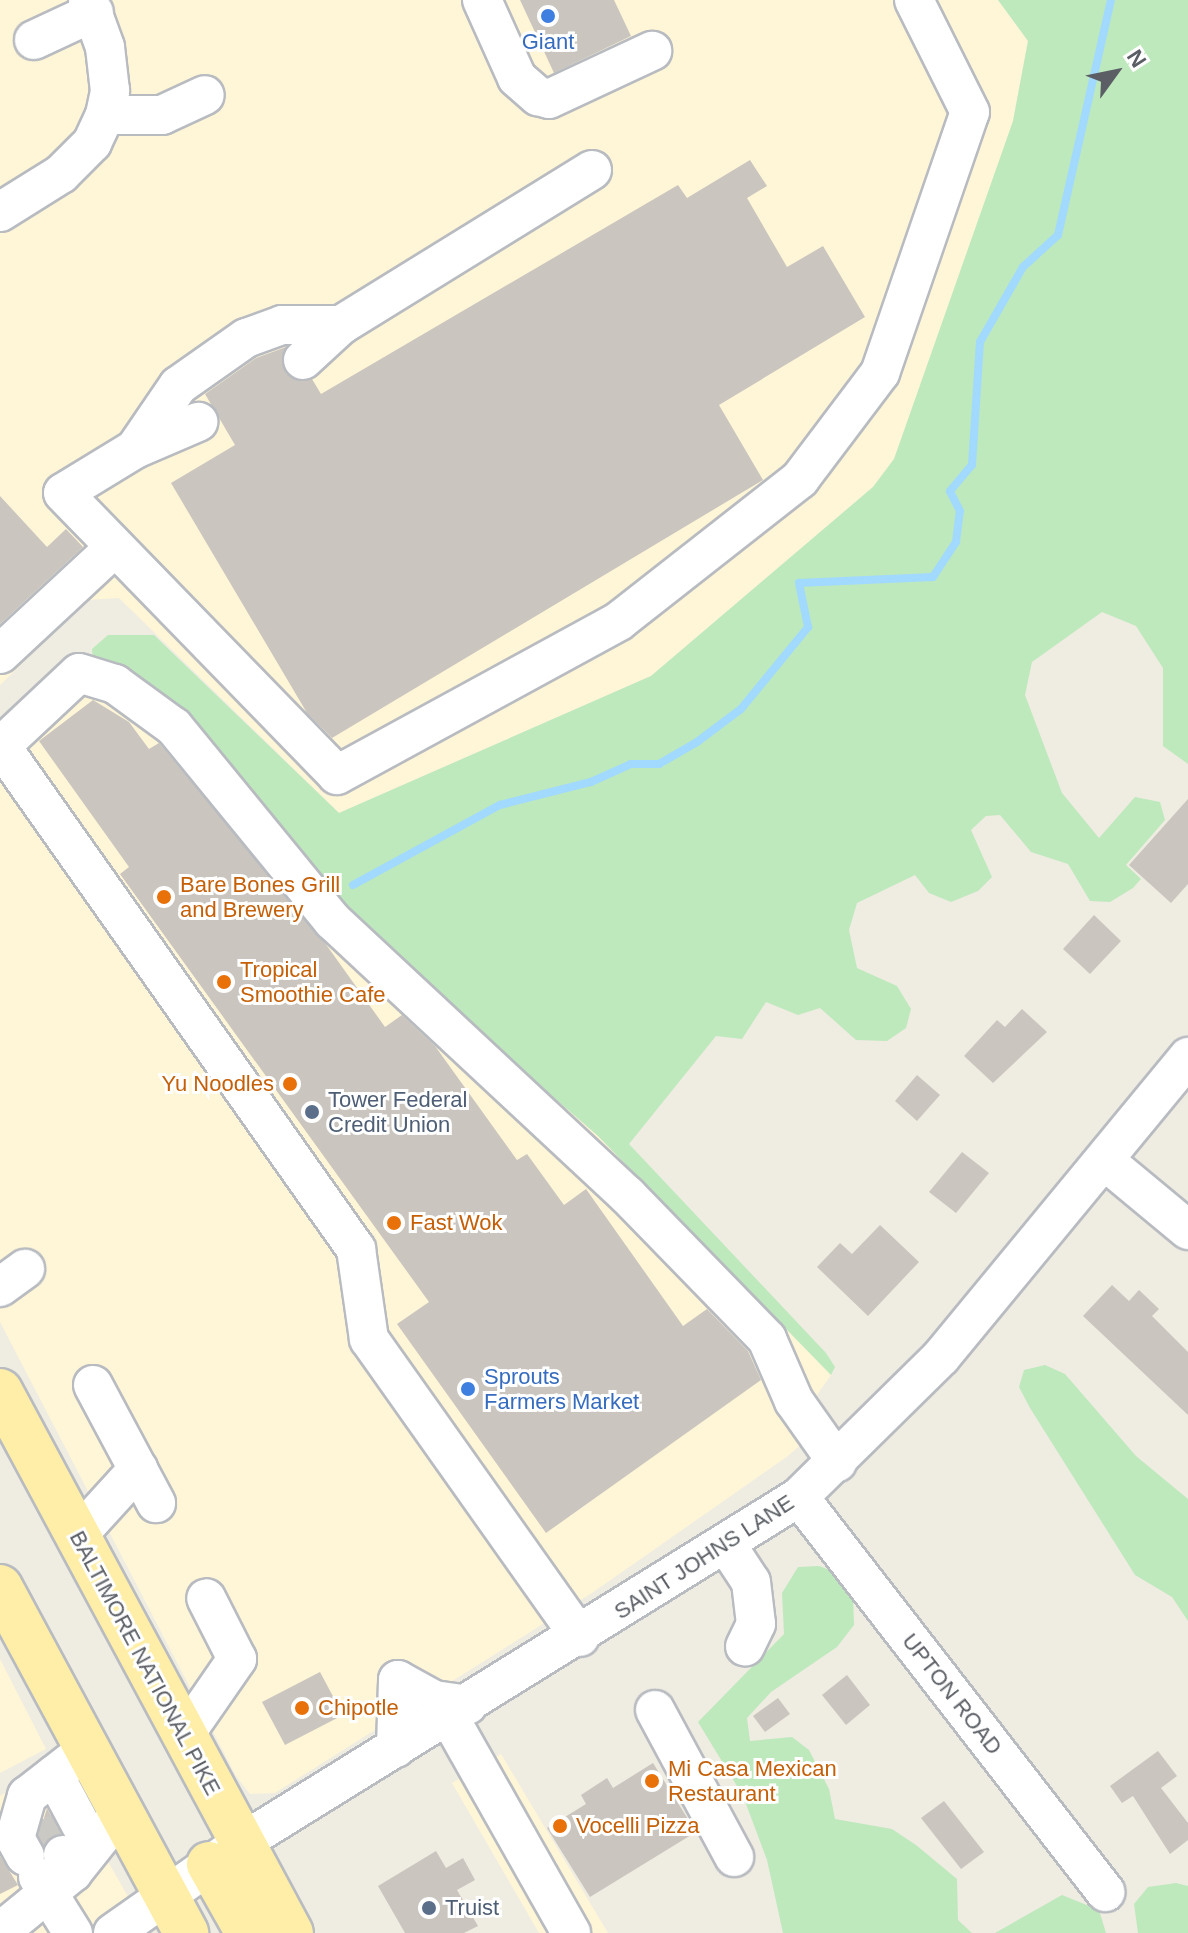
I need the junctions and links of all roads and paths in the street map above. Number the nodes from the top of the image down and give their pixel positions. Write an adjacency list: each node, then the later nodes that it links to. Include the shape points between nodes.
1 (482, 0): 5 (street, via 517,78 538,96 549,99)
2 (914, 0): 14 (street, via 970,112 880,373 800,479 619,621 337,775)
3 (91, 6): 4 (street); 7 (street, via 110,91)
4 (34, 40)
5 (652, 51)
6 (205, 95): 7 (street, via 162,115)
7 (105, 115): 9 (street, via 92,143 61,174)
8 (592, 170): 10 (street)
9 (0, 212)
10 (341, 325): 11 (street); 13 (street, via 282,325 246,338 178,386)
11 (303, 360)
12 (198, 422): 13 (street)
13 (135, 449): 14 (street, via 63,493)
14 (115, 547): 15 (street)
15 (0, 654)
16 (1, 747): 22 (street, via 79,673 115,684 174,727 333,921 627,1195 767,1339 794,1401); 30 (street, via 356,1249 369,1339)
17 (1188, 1057): 18 (street, SAINT JOHNS LANE)
18 (1105, 1161): 19 (street); 22 (street, SAINT JOHNS LANE, via 941,1357)
19 (1188, 1230)
20 (93, 1385): 23 (street)
21 (0, 1391): 26 (main road, BALTIMORE NATIONAL PIKE)
22 (837, 1462): 24 (street, SAINT JOHNS LANE)
23 (138, 1469): 25 (street); 26 (street)
24 (799, 1497): 27 (street, SAINT JOHNS LANE); 41 (street, UPTON ROAD)
25 (156, 1503)
26 (77, 1536): 34 (main road, BALTIMORE NATIONAL PIKE)
27 (726, 1544): 30 (street, SAINT JOHNS LANE); 31 (street, via 751,1582 756,1624)
28 (0, 1587): 36 (main road)
29 (206, 1598): 34 (street, via 237,1659)
30 (580, 1637): 33 (street, SAINT JOHNS LANE)
31 (745, 1647)
32 (655, 1710): 39 (street)
33 (459, 1711): 35 (street, SAINT JOHNS LANE); 35 (street, via 398,1680); 48 (street)
34 (183, 1737): 38 (main road, BALTIMORE NATIONAL PIKE)
35 (396, 1748): 38 (street, SAINT JOHNS LANE)
36 (52, 1785): 37 (main road); 40 (street); 40 (street, via 15,1838)
37 (120, 1813): 40 (street); 42 (main road)
38 (225, 1853): 42 (street, SAINT JOHNS LANE); 46 (main road); 47 (main road, BALTIMORE NATIONAL PIKE)
39 (734, 1857)
40 (58, 1887): 43 (street)
41 (1105, 1892)
42 (163, 1894): 44 (street, SAINT JOHNS LANE); 45 (main road)
43 (0, 1932)
44 (113, 1933)
45 (186, 1933)
46 (248, 1933)
47 (291, 1933)
48 (571, 1933)

